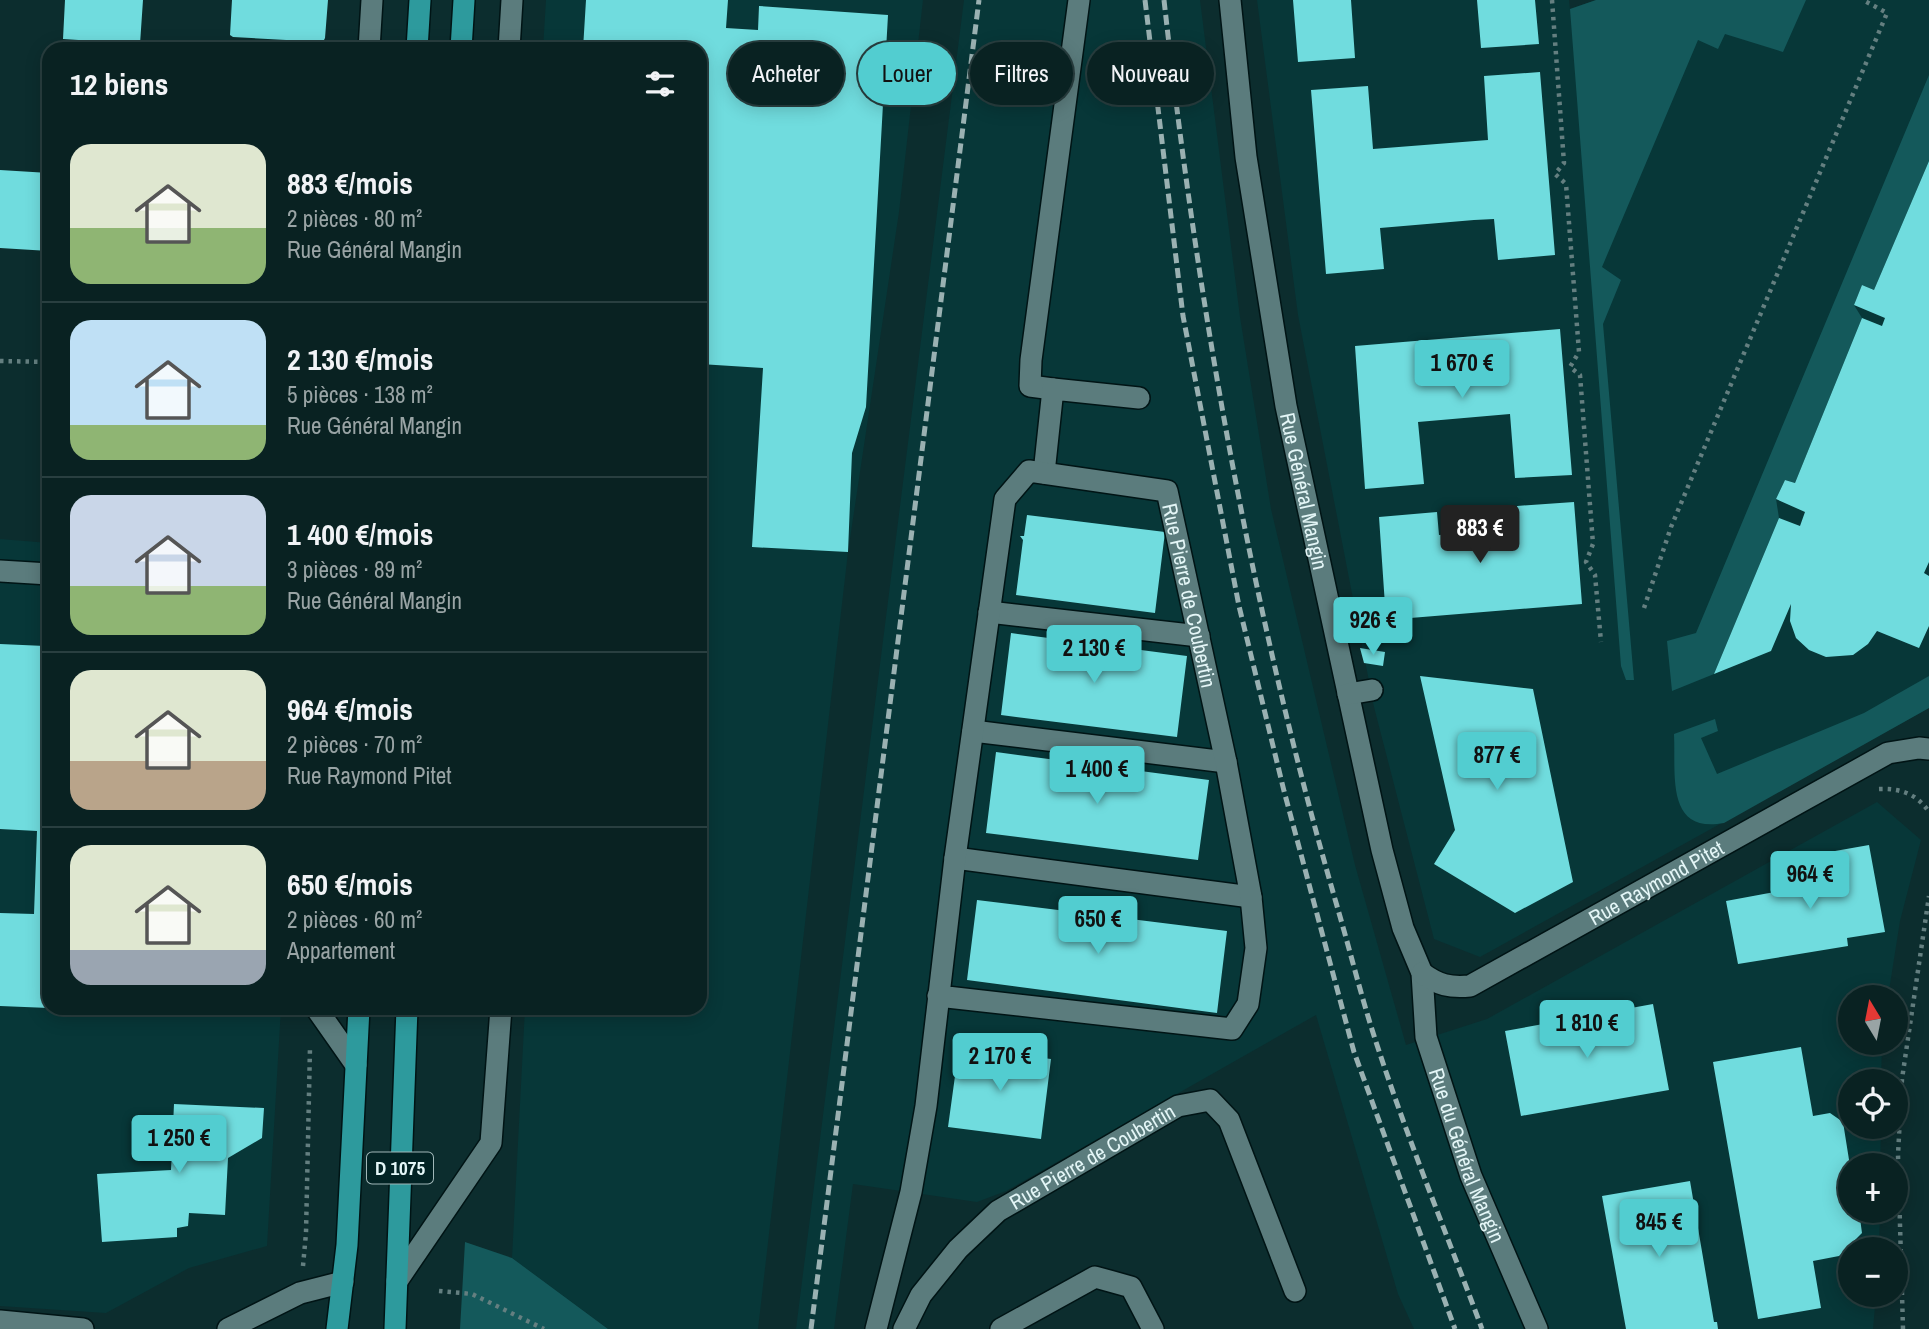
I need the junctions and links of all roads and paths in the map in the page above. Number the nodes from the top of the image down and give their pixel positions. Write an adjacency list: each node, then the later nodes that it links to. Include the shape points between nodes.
1 (372, 0): 9 (street)
2 (420, 0): 10 (main road)
3 (464, 0): 11 (main road)
4 (512, 0): 12 (street)
5 (1079, 0): 15 (street, via 1031,360 1030,386)
6 (1230, 0): 25 (street, Rue Général Mangin, via 1246,157 1286,406)
7 (1552, 0): 23 (path, via 1564,163 1555,174 1566,184 1579,352 1570,367 1580,375 1593,544 1586,562 1595,575)
8 (1863, 0): 20 (path, via 1887,13 1671,527)
9 (369, 42)
10 (417, 42)
11 (461, 42)
12 (510, 42)
13 (0, 361): 14 (path)
14 (42, 362)
15 (1053, 389): 16 (street); 17 (street)
16 (1139, 398)
17 (1044, 473): 21 (street, via 1029,471 1005,499); 22 (street, Rue Pierre de Coubertin, via 1167,491)
18 (0, 571): 19 (street)
19 (42, 574)
20 (1644, 608)
21 (989, 612): 22 (street); 26 (street)
22 (1199, 636): 28 (street, Rue Pierre de Coubertin)
23 (1601, 642)
24 (1372, 690): 25 (street)
25 (1348, 694): 34 (street, Rue Général Mangin, via 1385,863)
26 (973, 732): 28 (street); 31 (street)
27 (1929, 750): 34 (street, Rue Raymond Pitet, via 1888,753 1470,986 1436,984)
28 (1226, 762): 33 (street, Rue Pierre de Coubertin)
29 (1925, 806): 30 (path)
30 (1929, 812)
31 (955, 858): 33 (street); 35 (street)
32 (1929, 896): 58 (path, via 1902,1079 1898,1155)
33 (1251, 897): 35 (street, Rue Pierre de Coubertin, via 1256,948 1248,1004 1232,1029)
34 (1422, 973): 57 (street, Rue du Général Mangin, via 1430,1050 1471,1176)
35 (938, 996): 53 (street, via 911,1192)
36 (321, 1015): 41 (street)
37 (359, 1015): 41 (main road, D 1075)
38 (407, 1015): 43 (main road, D 1075)
39 (500, 1015): 43 (street, via 491,1143)
40 (310, 1034): 46 (path, via 306,1233)
41 (356, 1065): 42 (main road, D 1075)
42 (342, 1282): 46 (street); 50 (main road, D 1075)
43 (397, 1282): 51 (main road, D 1075)
44 (439, 1291): 52 (path, via 472,1294)
45 (1295, 1291): 54 (street, Rue Pierre de Coubertin, via 1229,1120 1210,1100 1178,1107 998,1211 958,1249 921,1296)
46 (300, 1293): 49 (street)
47 (0, 1321): 48 (street)
48 (83, 1329)
49 (228, 1329)
50 (337, 1329)
51 (395, 1329)
52 (544, 1329)
53 (876, 1329)
54 (904, 1329)
55 (1001, 1329): 56 (street, via 1095,1277 1131,1287)
56 (1153, 1329)
57 (1537, 1329)
58 (1903, 1329)

